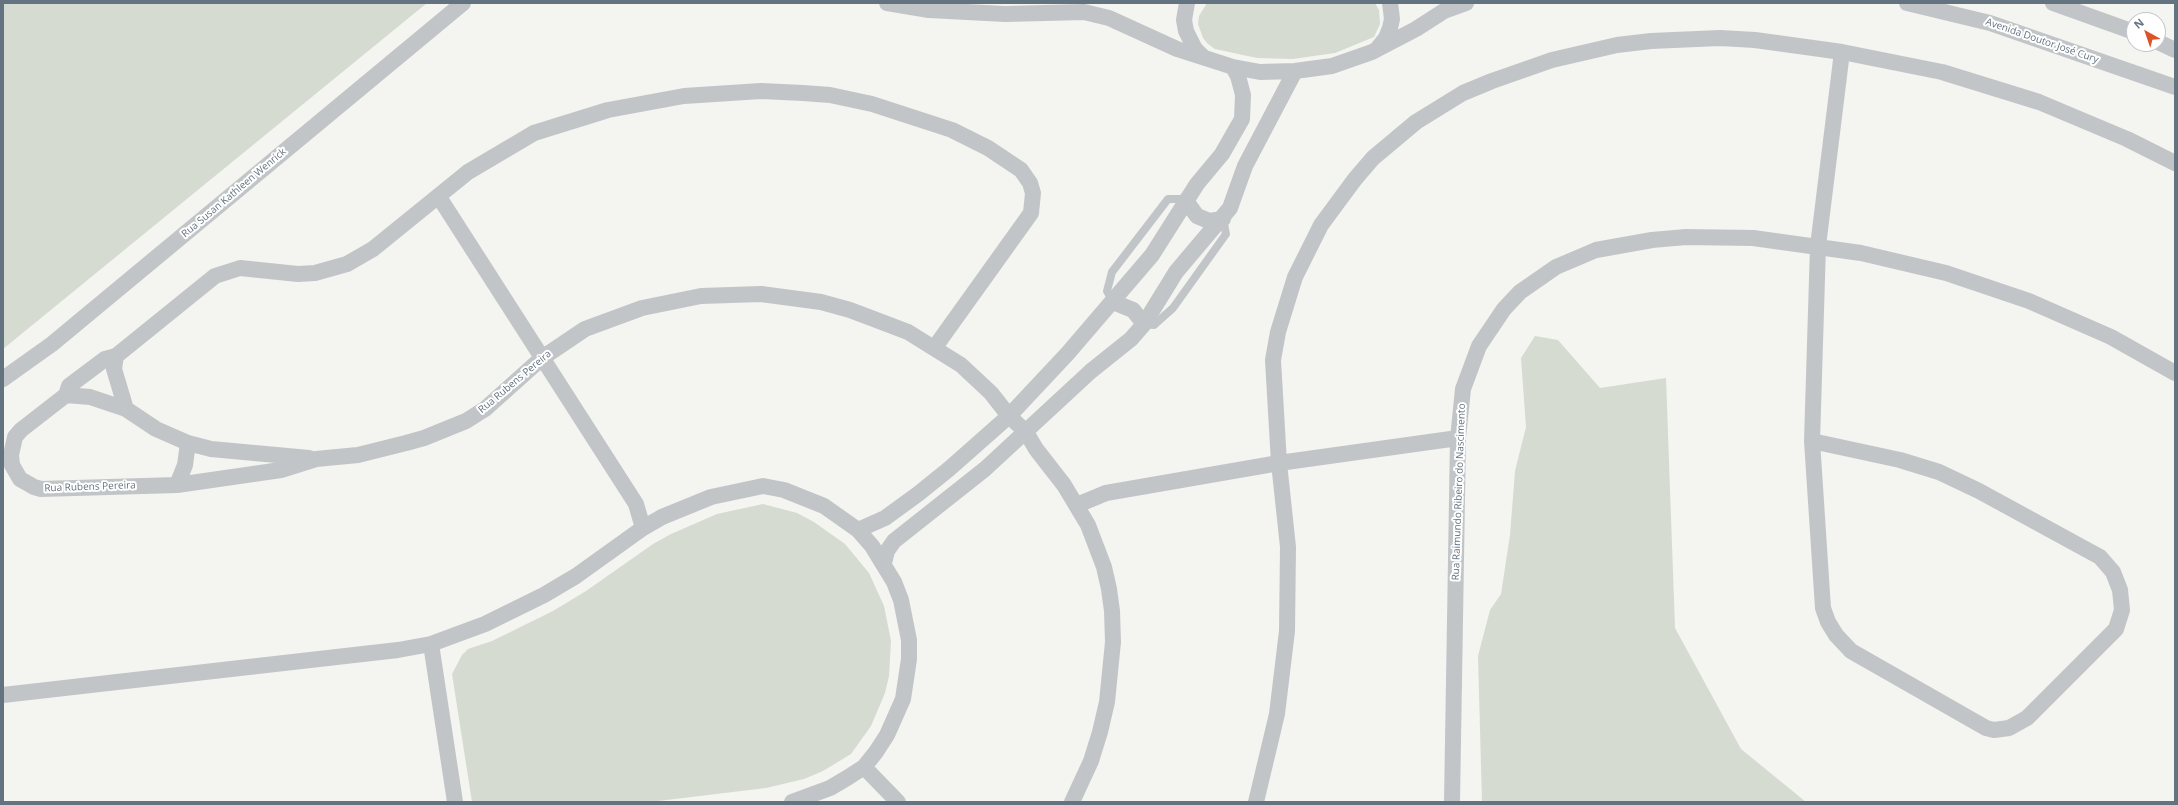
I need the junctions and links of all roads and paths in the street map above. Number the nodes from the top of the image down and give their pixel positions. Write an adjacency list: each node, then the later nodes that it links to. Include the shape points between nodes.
1 (463, 3): 26 (street, Rua Susan Kathleen Wenrick, via 52,344)
2 (887, 3): 11 (street, via 929,10 1005,14 1084,12 1110,18 1177,49)
3 (1187, 3): 11 (street, via 1184,20 1186,31)
4 (1390, 3): 9 (street, via 1390,28 1386,38)
5 (1466, 3): 9 (street, via 1444,11)
6 (1907, 3): 14 (street, Avenida Doutor José Cury, via 1990,23)
7 (2053, 3): 8 (street)
8 (2126, 29)
9 (1372, 52): 13 (street, via 1332,66)
10 (1842, 52): 15 (street, via 1928,69 1991,86 2087,121); 19 (street); 35 (street, via 1755,40 1720,38 1617,45 1552,60 1492,80 1463,93 1416,122 1374,158 1346,190 1321,225 1295,277 1273,360)
11 (1203, 57): 12 (street)
12 (1233, 67): 13 (street, via 1260,72); 17 (street, via 1243,95 1242,120 1222,154)
13 (1295, 71): 18 (street, via 1251,153 1236,196)
14 (2175, 87)
15 (2175, 163)
16 (439, 197): 22 (street, Rua Rubens Pereira, via 468,172 534,133 571,120 646,102 722,92 803,93 830,95 912,116 952,130 1015,164 1026,176 1033,193 1031,213); 23 (street, Rua Rubens Pereira, via 373,249 347,264 315,273 298,274 240,268 214,276); 24 (street)
17 (1187, 199): 18 (street, via 1197,216 1210,221); 20 (street, via 1152,255)
18 (1223, 219): 21 (street, via 1176,272)
19 (1818, 246): 25 (street, Rua Raimundo Ribeiro do Nascimento, via 1904,262 1995,288 2111,337); 31 (street, Rua Raimundo Ribeiro do Nascimento, via 1753,238 1672,238 1596,250 1556,266 1514,298 1490,327 1479,346 1463,389); 32 (street)
20 (1113, 302): 21 (street, via 1127,306); 29 (street)
21 (1144, 324): 30 (street, via 1131,339 1091,371)
22 (935, 347): 24 (street, Rua Rubens Pereira, via 880,320 820,302 761,294 731,294 671,300 613,317 585,329); 29 (street, Rua Rubens Pereira, via 971,374 991,393)
23 (116, 356): 27 (street, Rua Rubens Pereira, via 104,358 69,386); 28 (street, via 114,369)
24 (542, 358): 34 (street, Rua Rubens Pereira, via 485,408 466,421 406,443 358,455); 38 (street, via 636,504)
25 (2175, 373)
26 (3, 379)
27 (66, 395): 28 (street, Rua Rubens Pereira, via 90,397); 36 (street, Rua Rubens Pereira, via 15,437 11,455 12,465 26,484 42,489)
28 (126, 409): 33 (street, Rua Rubens Pereira, via 156,429)
29 (1009, 416): 30 (street, Rua Rubens Pereira); 39 (street, via 918,494 885,518)
30 (1026, 432): 37 (street, Rua Rubens Pereira); 40 (street, via 985,469 894,541 887,551)
31 (1458, 438): 35 (street); 49 (street, Rua Raimundo Ribeiro do Nascimento)
32 (1812, 441): 32 (street, via 1823,608 1836,635 1851,651 1986,728 2002,730 2016,726 2027,718 2116,629 2122,610 2120,590 2113,572 2100,557 1939,472 1900,460)
33 (188, 443): 34 (street, Rua Rubens Pereira, via 228,452); 36 (street, via 185,465)
34 (316, 459): 36 (street, Rua Rubens Pereira, via 281,470)
35 (1279, 463): 37 (street, via 1106,493); 48 (street, via 1288,547 1287,631 1277,714)
36 (177, 485)
37 (1077, 505): 47 (street, Rua Rubens Pereira, via 1088,525 1104,567 1112,611 1113,642 1107,702 1100,732 1091,761)
38 (643, 528): 39 (street, via 711,497 763,486 784,490 817,502); 41 (street, via 576,576 544,595 485,624)
39 (858, 530): 40 (street)
40 (884, 563): 43 (street, via 901,600 909,640 909,659 904,692 896,717)
41 (431, 644): 42 (street, via 398,650); 44 (street)
42 (3, 695)
43 (864, 768): 45 (street, via 830,788); 46 (street)
44 (455, 802)
45 (792, 802)
46 (898, 802)
47 (1072, 802)
48 (1256, 802)
49 (1452, 802)

